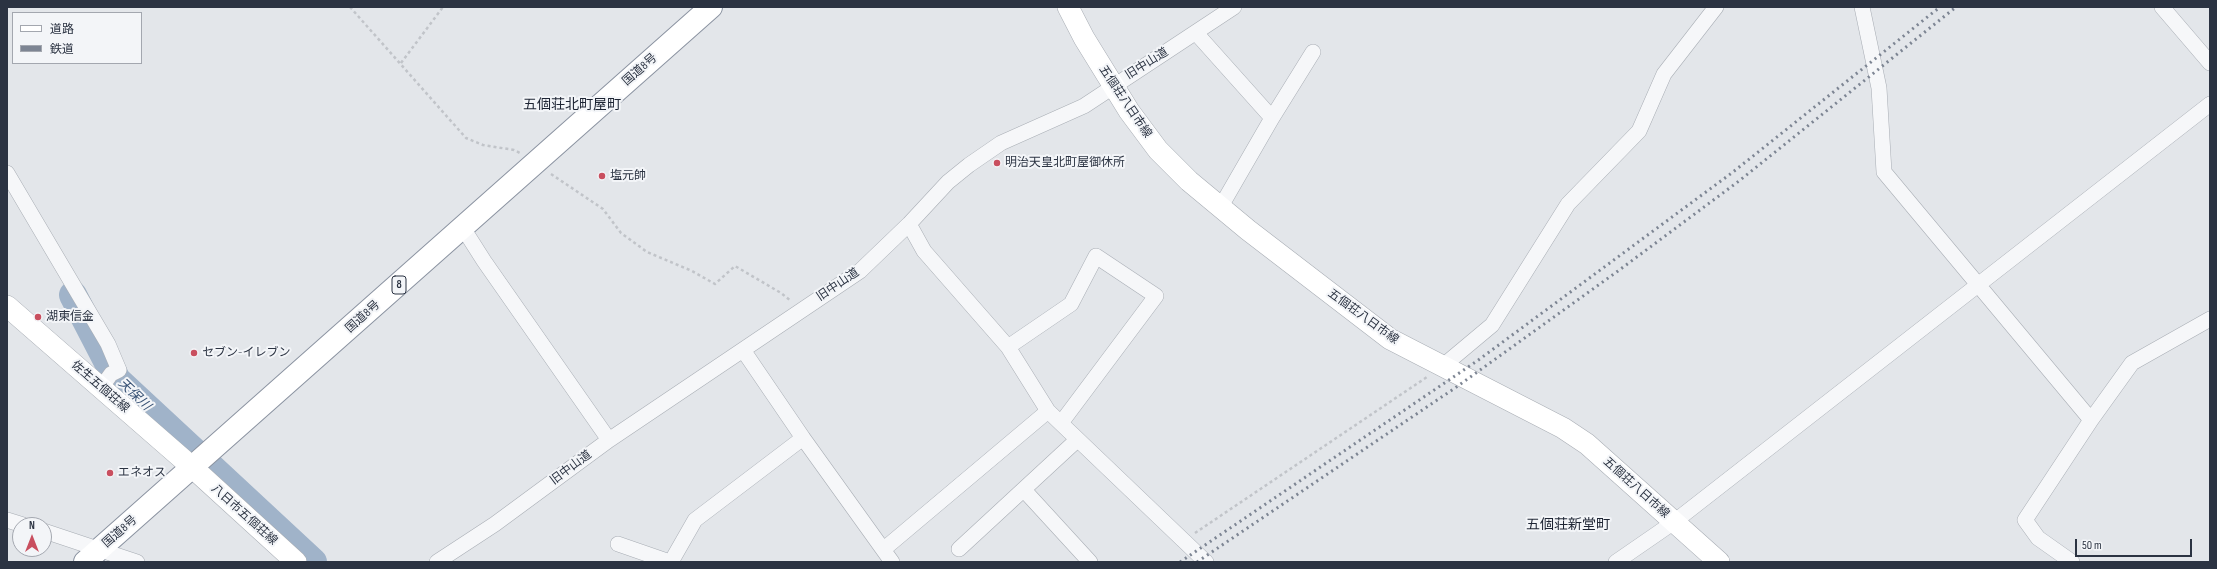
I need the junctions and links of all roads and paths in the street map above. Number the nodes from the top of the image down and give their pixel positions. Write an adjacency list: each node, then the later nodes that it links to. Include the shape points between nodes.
1 (350, 7): 11 (path)
2 (443, 7): 11 (path)
3 (711, 7): 16 (highway, 国道8号 / 8)
4 (1068, 7): 13 (main road, 五個荘八日市線)
5 (1234, 7): 9 (street, 旧中山道)
6 (1716, 7): 27 (street, via 1664,74 1639,131 1568,204 1492,325)
7 (1862, 7): 21 (street, via 1878,88 1884,172)
8 (2162, 7): 12 (street)
9 (1196, 33): 13 (street, 旧中山道); 15 (street)
10 (1313, 52): 15 (street)
11 (401, 63): 16 (path, via 466,138 483,145 514,150)
12 (2210, 63)
13 (1113, 85): 18 (main road, 五個荘八日市線, via 1158,150); 19 (street, 旧中山道, via 1084,106 1001,143 948,182)
14 (2210, 104): 21 (street)
15 (1272, 118): 18 (street)
16 (534, 163): 20 (highway, 国道8号 / 8); 23 (path, via 603,209 621,232 647,252 715,284 735,266 781,293)
17 (7, 173): 28 (street, via 108,344 119,370)
18 (1220, 208): 27 (main road, 五個荘八日市線, via 1390,339)
19 (909, 224): 23 (street, 旧中山道, via 860,271); 25 (street, via 924,252)
20 (463, 228): 33 (street); 35 (highway, 国道8号 / 8)
21 (1978, 284): 30 (street); 37 (street)
22 (7, 306): 28 (main road, 佐生五個荘線)
23 (801, 311): 26 (street, 旧中山道)
24 (2210, 318): 30 (street, via 2132,363)
25 (1008, 347): 29 (street); 31 (street, via 1071,304 1096,256 1156,296)
26 (743, 350): 32 (street); 33 (street, 旧中山道)
27 (1444, 366): 37 (main road, 五個荘八日市線, via 1588,444); 39 (path)
28 (110, 378): 35 (main road, 佐生五個荘線)
29 (1048, 411): 31 (street); 43 (street)
30 (2091, 420): 52 (street, via 2025,520 2038,538)
31 (1061, 423): 34 (street)
32 (803, 438): 43 (street); 47 (street, via 695,520)
33 (609, 440): 46 (street, 旧中山道, via 495,524)
34 (1077, 440): 36 (street); 39 (street)
35 (193, 468): 42 (highway, 国道8号 / 8); 45 (main road, 八日市五個荘線)
36 (1024, 490): 41 (street); 48 (street)
37 (1674, 522): 50 (street); 51 (main road, 五個荘八日市線)
38 (52, 533): 42 (street, via 84,543)
39 (1185, 540): 49 (street)
40 (618, 544): 47 (street)
41 (959, 549)
42 (92, 556): 44 (street)
43 (886, 557)
44 (137, 562)
45 (296, 562)
46 (437, 562)
47 (670, 562)
48 (1090, 562)
49 (1206, 562)
50 (1616, 562)
51 (1719, 562)
52 (2072, 562)

